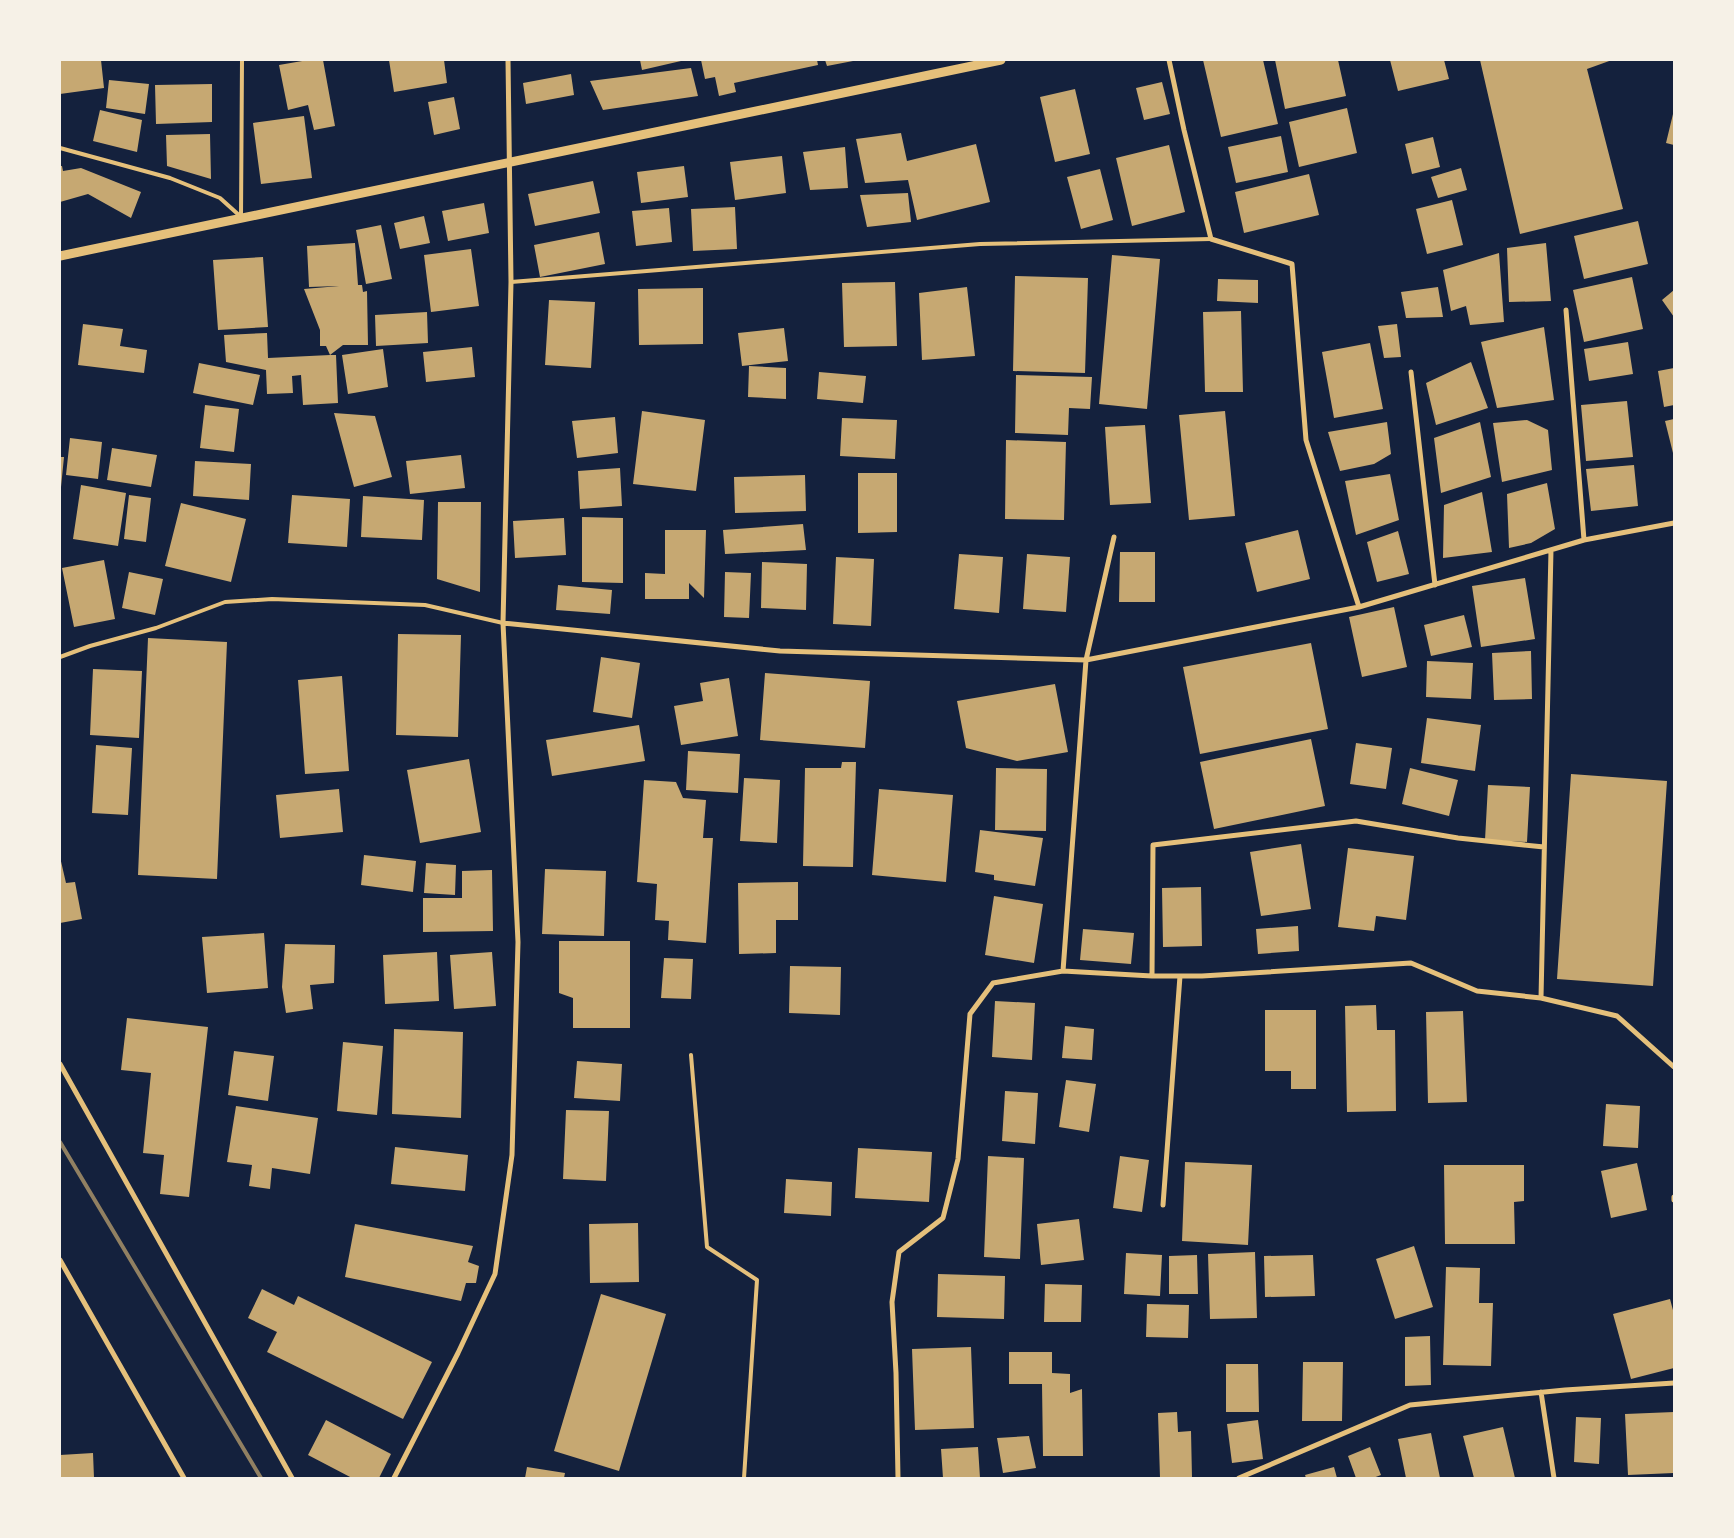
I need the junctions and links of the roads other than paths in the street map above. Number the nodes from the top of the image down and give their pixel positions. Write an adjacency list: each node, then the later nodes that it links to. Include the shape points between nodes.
1 (242, 60): 7 (lane)
2 (508, 60): 6 (street)
3 (1001, 60): 6 (street)
4 (1169, 60): 8 (street)
5 (60, 148): 7 (lane, via 170,178 220,198)
6 (510, 163): 7 (street); 10 (street)
7 (241, 217): 9 (street)
8 (1211, 239): 10 (lane, via 980,244); 18 (street, via 1292,264 1306,440)
9 (60, 256)
10 (511, 282): 19 (street)
11 (1566, 310): 15 (street)
12 (1411, 372): 17 (street)
13 (1674, 523): 15 (street)
14 (1114, 538): 21 (street)
15 (1584, 540): 16 (street)
16 (1551, 550): 17 (street); 22 (street)
17 (1434, 585): 18 (street)
18 (1359, 608): 21 (street)
19 (503, 623): 20 (lane, via 425,605 272,599 225,602 156,628); 21 (street, via 780,651); 36 (street, via 518,942 512,1155 494,1274)
20 (60, 656)
21 (1086, 660): 23 (street)
22 (1544, 847): 24 (street, via 1458,838 1356,821 1153,845); 26 (street)
23 (1063, 971): 24 (street); 38 (street, via 993,983 970,1014 958,1158 943,1218 899,1252 892,1302)
24 (1152, 976): 25 (street)
25 (1180, 976): 26 (street, via 1411,963 1477,991); 30 (street)
26 (1541, 998): 29 (street, via 1617,1016)
27 (691, 1055): 37 (lane, via 707,1248 758,1280)
28 (60, 1064): 35 (street)
29 (1674, 1067)
30 (1163, 1205)
31 (60, 1260): 34 (street)
32 (1674, 1383): 33 (street)
33 (1541, 1392): 39 (street, via 1410,1405); 40 (street)
34 (184, 1478)
35 (292, 1478)
36 (394, 1478)
37 (744, 1478)
38 (898, 1478)
39 (1238, 1478)
40 (1554, 1478)

